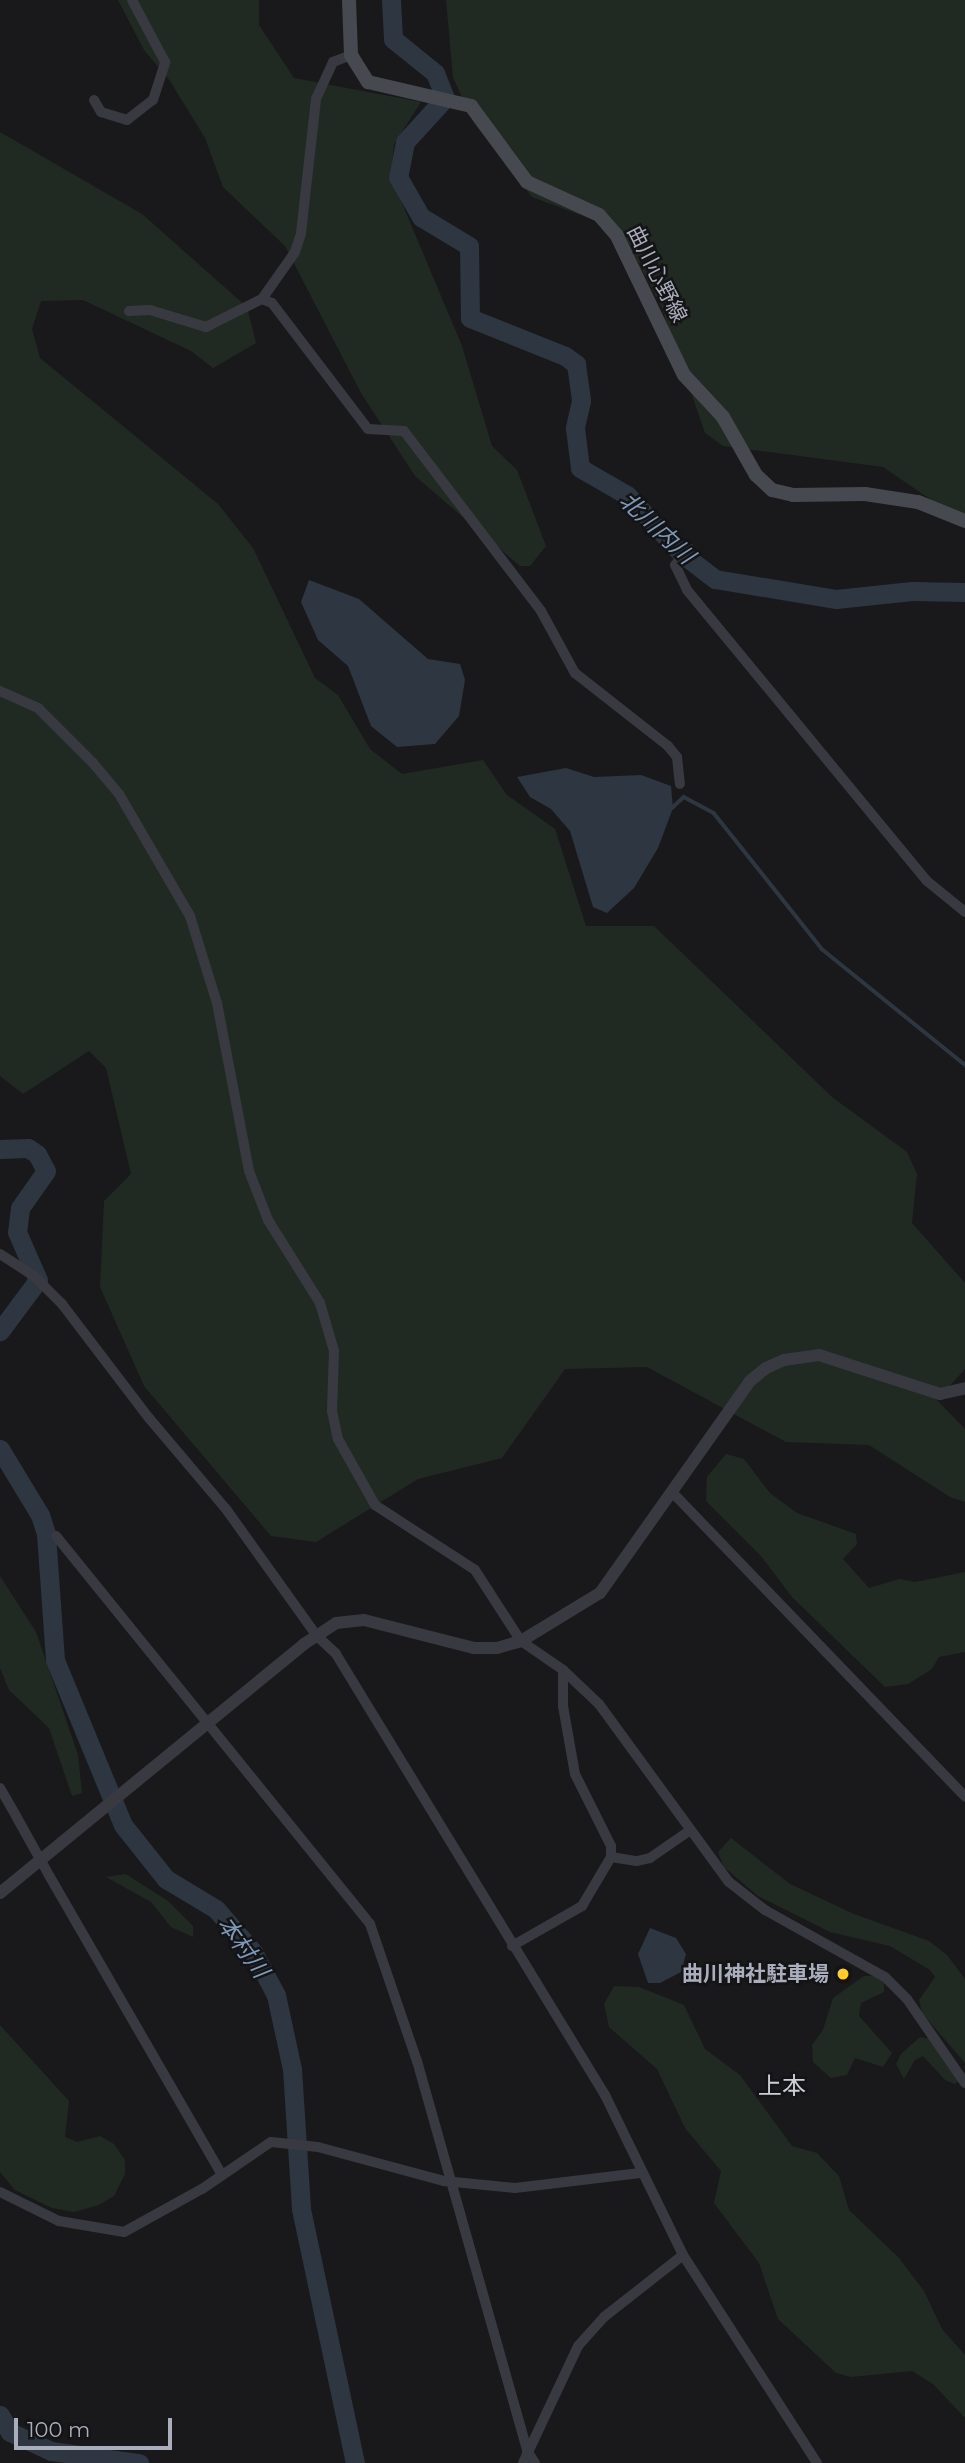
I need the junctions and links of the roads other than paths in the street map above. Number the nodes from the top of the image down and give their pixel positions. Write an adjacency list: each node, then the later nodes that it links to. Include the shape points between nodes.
1 (132, 0): 4 (street, via 165,62 153,100 127,120 101,112)
2 (349, 0): 3 (main road)
3 (351, 55): 5 (street, via 333,62 316,99 301,233 291,257); 7 (main road, 曲川心野線, via 368,82 471,106 527,182 598,215 617,236 684,375 723,418 755,475 772,490 793,495 865,494 918,502)
4 (94, 100)
5 (262, 299): 6 (street, via 206,327 150,310); 10 (street, via 272,303 368,429 404,432 541,611 575,673 677,757)
6 (128, 311)
7 (965, 521)
8 (689, 548): 11 (street, via 675,565 687,590 927,881)
9 (0, 691): 17 (street, via 38,708 102,773 140,827 190,916 217,1003 249,1171 268,1220 306,1277 327,1323 336,1366 332,1410 349,1462 375,1505 475,1570)
10 (680, 784)
11 (965, 912)
12 (0, 1254): 16 (street, via 34,1276 62,1304 226,1509)
13 (965, 1388): 14 (street, via 940,1394 819,1355 784,1360 750,1381)
14 (672, 1492): 17 (street, via 600,1593); 21 (street)
15 (56, 1536): 19 (street)
16 (317, 1636): 17 (street, via 336,1623 364,1620 474,1648); 19 (street); 25 (street, via 335,1654 379,1721)
17 (521, 1641): 18 (street)
18 (563, 1670): 22 (street, via 599,1704); 23 (street, via 563,1706 575,1774 611,1846)
19 (207, 1724): 24 (street); 29 (street, via 370,1924 417,2061)
20 (0, 1788): 28 (street, bridge)
21 (965, 1797)
22 (689, 1831): 23 (street, via 650,1858); 26 (street, via 748,1899 885,1977 907,1999)
23 (611, 1857): 25 (street, via 582,1906)
24 (0, 1893)
25 (512, 1946): 27 (street, via 605,2095)
26 (965, 2083)
27 (640, 2173): 29 (street, via 515,2188); 31 (street)
28 (222, 2175): 29 (street, via 271,2142 318,2147 368,2164); 30 (street, via 136,2230 124,2232 59,2221)
29 (450, 2182): 32 (street)
30 (0, 2192)
31 (683, 2255): 32 (street, via 604,2317 578,2346); 35 (street)
32 (527, 2451): 33 (street); 34 (street)
33 (523, 2463)
34 (536, 2463)
35 (817, 2463)

